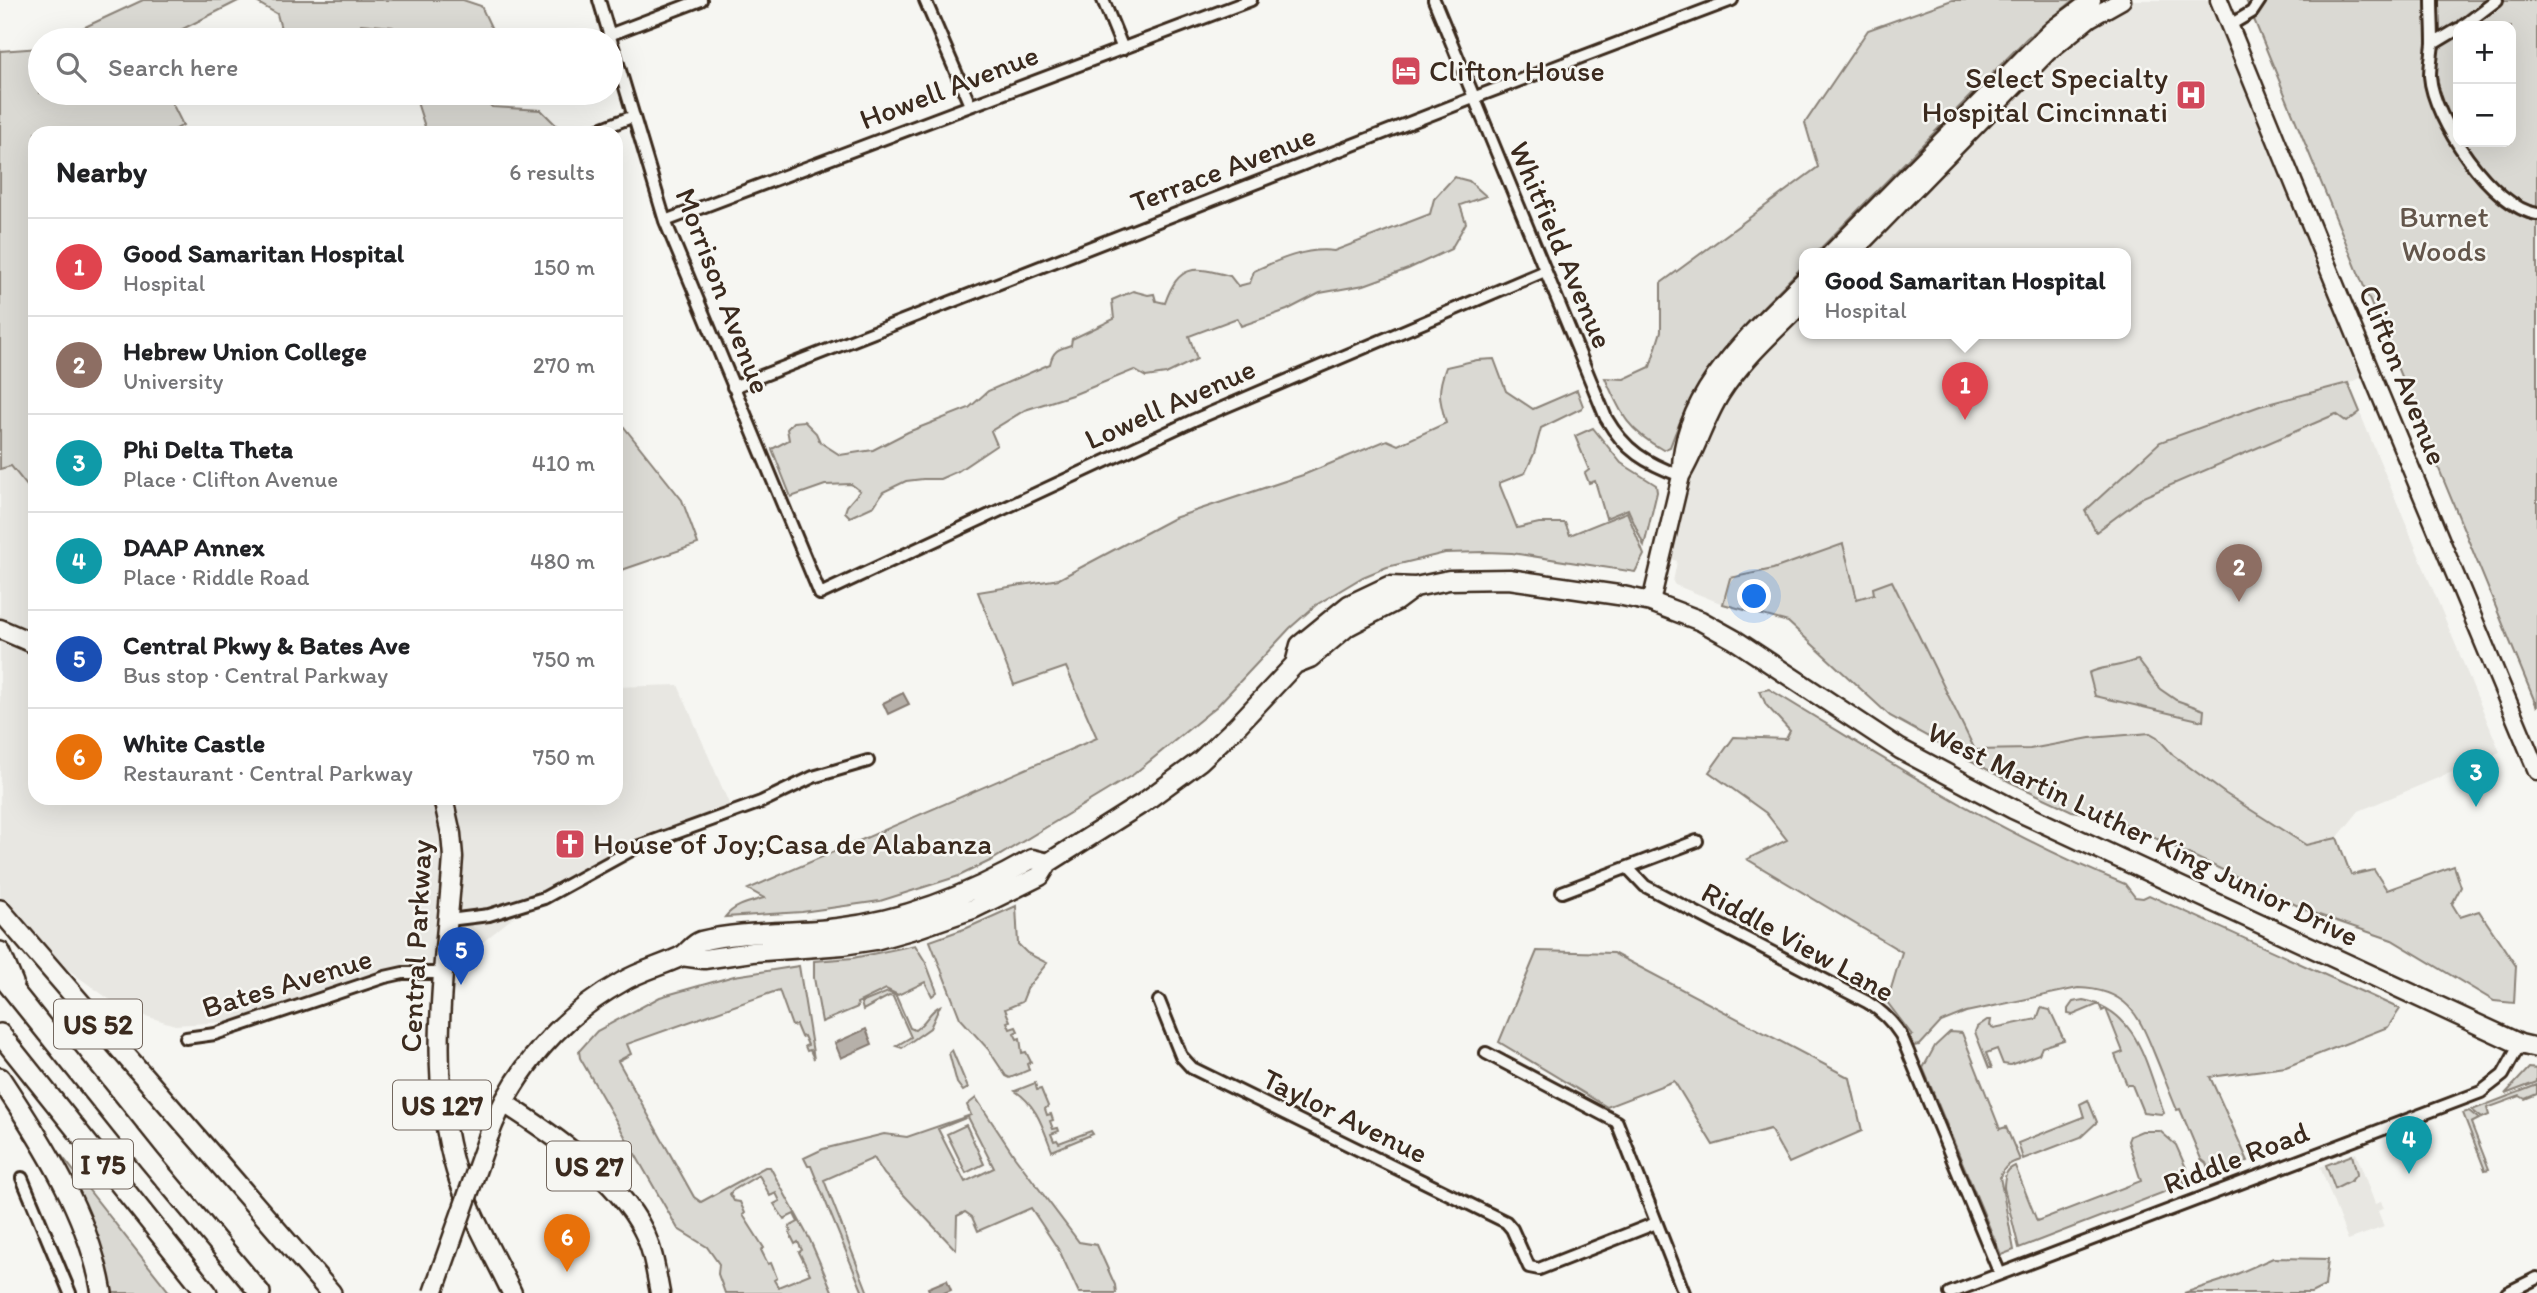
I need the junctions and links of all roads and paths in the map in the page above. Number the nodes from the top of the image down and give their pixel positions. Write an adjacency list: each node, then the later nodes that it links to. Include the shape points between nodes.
1 (598, 0): 16 (street, Morrison Avenue)
2 (701, 0): 17 (street)
3 (925, 0): 23 (street)
4 (1103, 0): 20 (street)
5 (1251, 0): 20 (street, Howell Avenue)
6 (1434, 0): 22 (street, Whitfield Avenue)
7 (1732, 0): 22 (street, Terrace Avenue)
8 (2092, 0): 28 (street, via 2037,43)
9 (2122, 0): 29 (street, via 2090,18 2048,52)
10 (2219, 0): 15 (street, Clifton Avenue)
11 (2260, 0): 15 (street, via 2252,12)
12 (2432, 0): 19 (street)
13 (2497, 0): 14 (street)
14 (2469, 21)
15 (2230, 25): 40 (street, Clifton Avenue)
16 (607, 28)
17 (623, 30)
18 (2453, 32): 19 (street)
19 (2433, 44): 26 (street, via 2430,75 2446,128 2493,190 2509,203)
20 (1123, 49): 23 (street, Howell Avenue)
21 (623, 80): 24 (street, Morrison Avenue)
22 (1474, 98): 30 (street, Whitfield Avenue); 33 (street, Terrace Avenue)
23 (970, 105): 27 (street, Howell Avenue)
24 (634, 116): 25 (street); 27 (street, Morrison Avenue)
25 (608, 126)
26 (2537, 214)
27 (665, 221): 33 (street, Morrison Avenue)
28 (1836, 248)
29 (1857, 248)
30 (1545, 271): 34 (street, Whitfield Avenue, via 1613,431 1641,458); 35 (street, Lowell Avenue, via 1194,420)
31 (1799, 284): 34 (street, via 1732,353 1698,405 1681,456)
32 (1799, 307): 34 (street, via 1721,394)
33 (733, 387): 35 (street, Morrison Avenue)
34 (1681, 476): 36 (street)
35 (820, 594)
36 (1651, 602): 54 (main road, West Martin Luther King Junior Drive, via 1735,640 1900,749 2013,809); 57 (main road, West Martin Luther King Junior Drive, via 1491,578 1389,586 1349,605 1300,645 1295,664 1200,761 1048,863 1032,859 978,887 912,912 848,927 697,942 681,956 642,971 574,1014 524,1068)
37 (0, 629): 38 (main road)
38 (28, 641)
39 (868, 761): 46 (street, via 813,776 761,802 637,847 544,898 489,915)
40 (2537, 771)
41 (445, 805): 46 (main road, Central Parkway / US 127, via 453,857)
42 (1697, 841): 43 (street)
43 (1628, 867): 44 (street); 60 (street, Riddle View Lane, via 1645,886 1867,1002 1892,1022)
44 (1562, 892)
45 (0, 910): 66 (highway, US 52)
46 (449, 920): 48 (main road, Central Parkway / US 127)
47 (0, 952): 50 (highway)
48 (445, 973): 53 (street, Bates Avenue, via 385,977 215,1034); 68 (main road, Central Parkway / US 127, via 438,1063 448,1141 457,1174)
49 (0, 974): 50 (highway, I 75)
50 (17, 994): 65 (highway, I 75)
51 (1159, 1001): 59 (street, Taylor Avenue, via 1181,1056 1192,1068 1506,1222 1529,1267 1539,1269)
52 (0, 1034): 64 (highway, I 75)
53 (186, 1038)
54 (2528, 1046): 60 (street, Riddle Road, via 2481,1092)
55 (1486, 1053): 59 (street, via 1617,1122)
56 (0, 1078): 63 (highway, via 64,1185 86,1235)
57 (504, 1103): 67 (main road, West Martin Luther King Junior Drive, bridge); 69 (main road, US 27, via 548,1133 629,1205 651,1250)
58 (22, 1178): 62 (street)
59 (1656, 1223): 70 (street)
60 (2000, 1274): 71 (street, Riddle Road)
61 (2537, 1278): 72 (street)
62 (70, 1293)
63 (102, 1293)
64 (207, 1293)
65 (260, 1293)
66 (331, 1293)
67 (433, 1293)
68 (512, 1293)
69 (660, 1293)
70 (1685, 1293)
71 (1950, 1293)
72 (2507, 1293)

